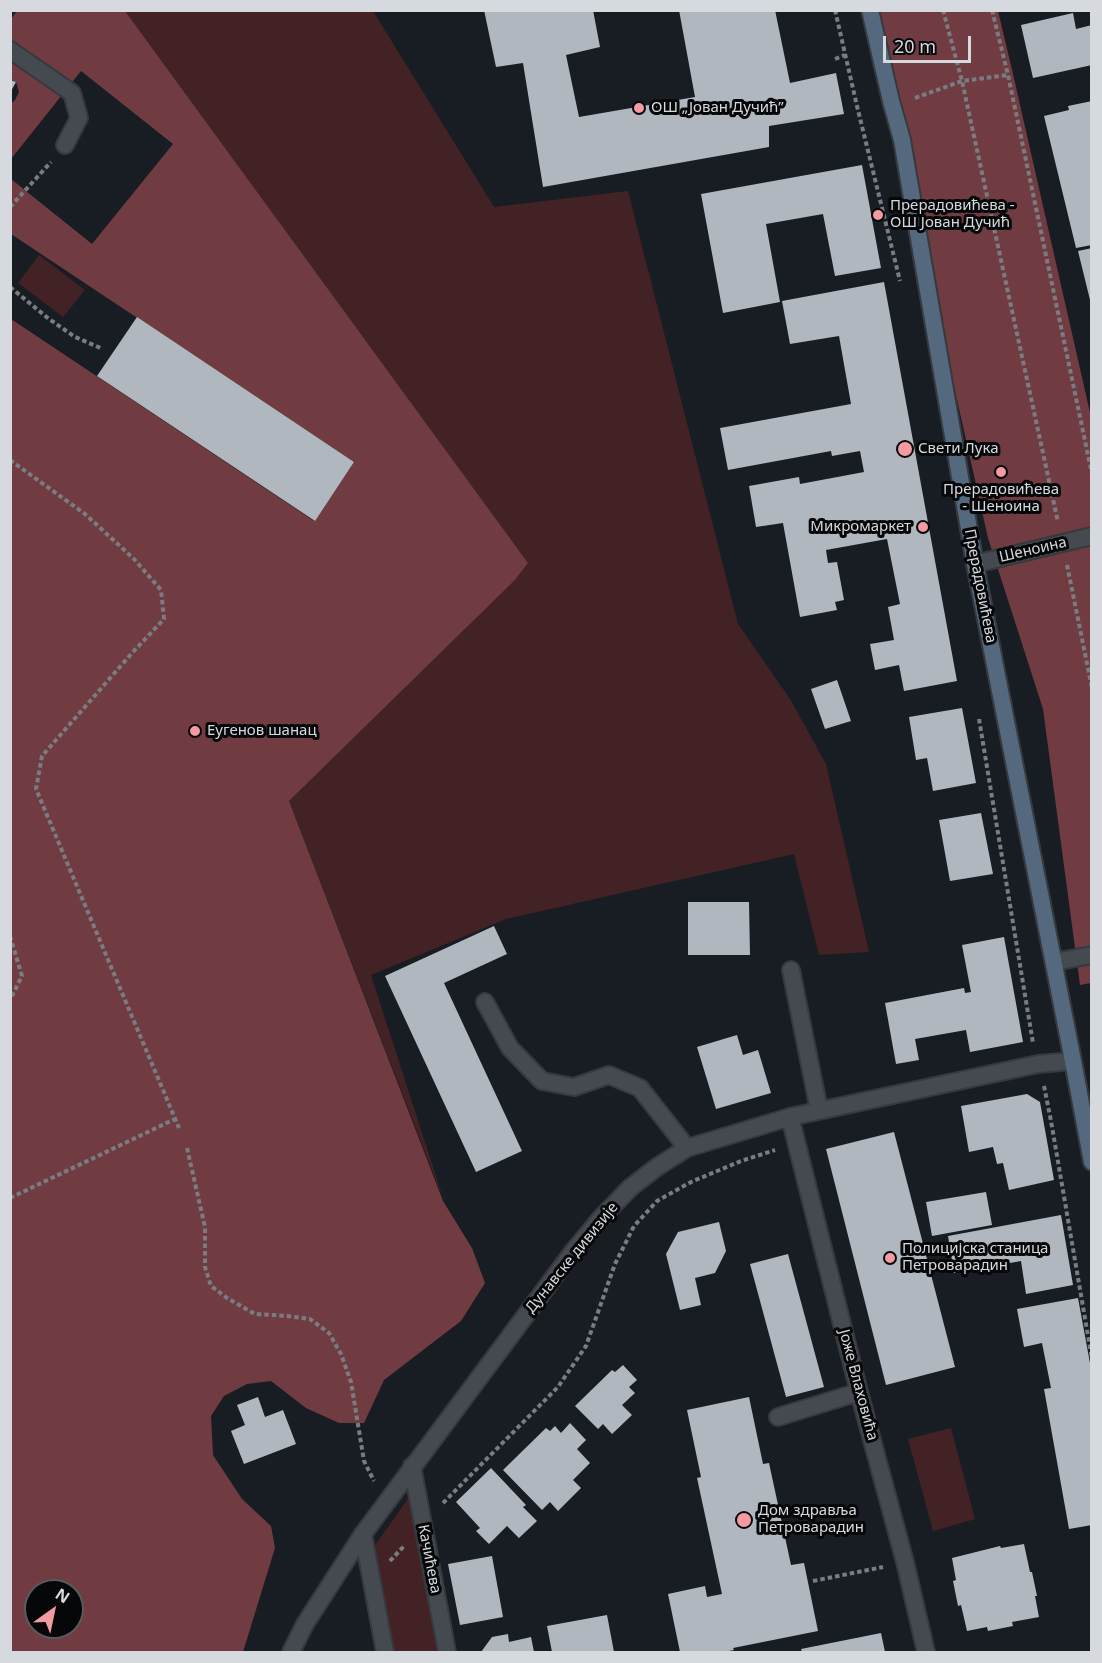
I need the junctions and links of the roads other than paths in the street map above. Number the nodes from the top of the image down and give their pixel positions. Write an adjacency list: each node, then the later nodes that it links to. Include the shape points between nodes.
1 (870, 10): 5 (main road, Прерадовићева, via 902,140)
2 (10, 50): 3 (street, via 72,93 79,118)
3 (65, 145)
4 (1092, 537): 5 (street, Шеноина)
5 (975, 564): 7 (main road, Прерадовићева)
6 (1092, 955): 7 (street)
7 (1054, 963): 10 (main road, Прерадовићева)
8 (791, 970): 11 (street)
9 (485, 1002): 13 (street, via 510,1048 542,1081 574,1087 609,1075 640,1088)
10 (1074, 1061): 11 (street, Дунавске дивизије, via 1038,1064); 14 (main road, Прерадовићева)
11 (819, 1110): 12 (street, Дунавске дивизије)
12 (790, 1117): 13 (street, Дунавске дивизије); 15 (street, Јоже Влаховића)
13 (687, 1148): 17 (street, Дунавске дивизије, via 630,1188 601,1218)
14 (1092, 1162)
15 (859, 1392): 16 (street); 22 (street, Јоже Влаховића)
16 (778, 1417)
17 (412, 1466): 18 (street, Дунавске дивизије); 21 (street, Качићева)
18 (363, 1534): 19 (street, Дунавске дивизије, via 305,1624); 20 (street)
19 (291, 1653)
20 (385, 1653)
21 (447, 1653)
22 (926, 1653)

